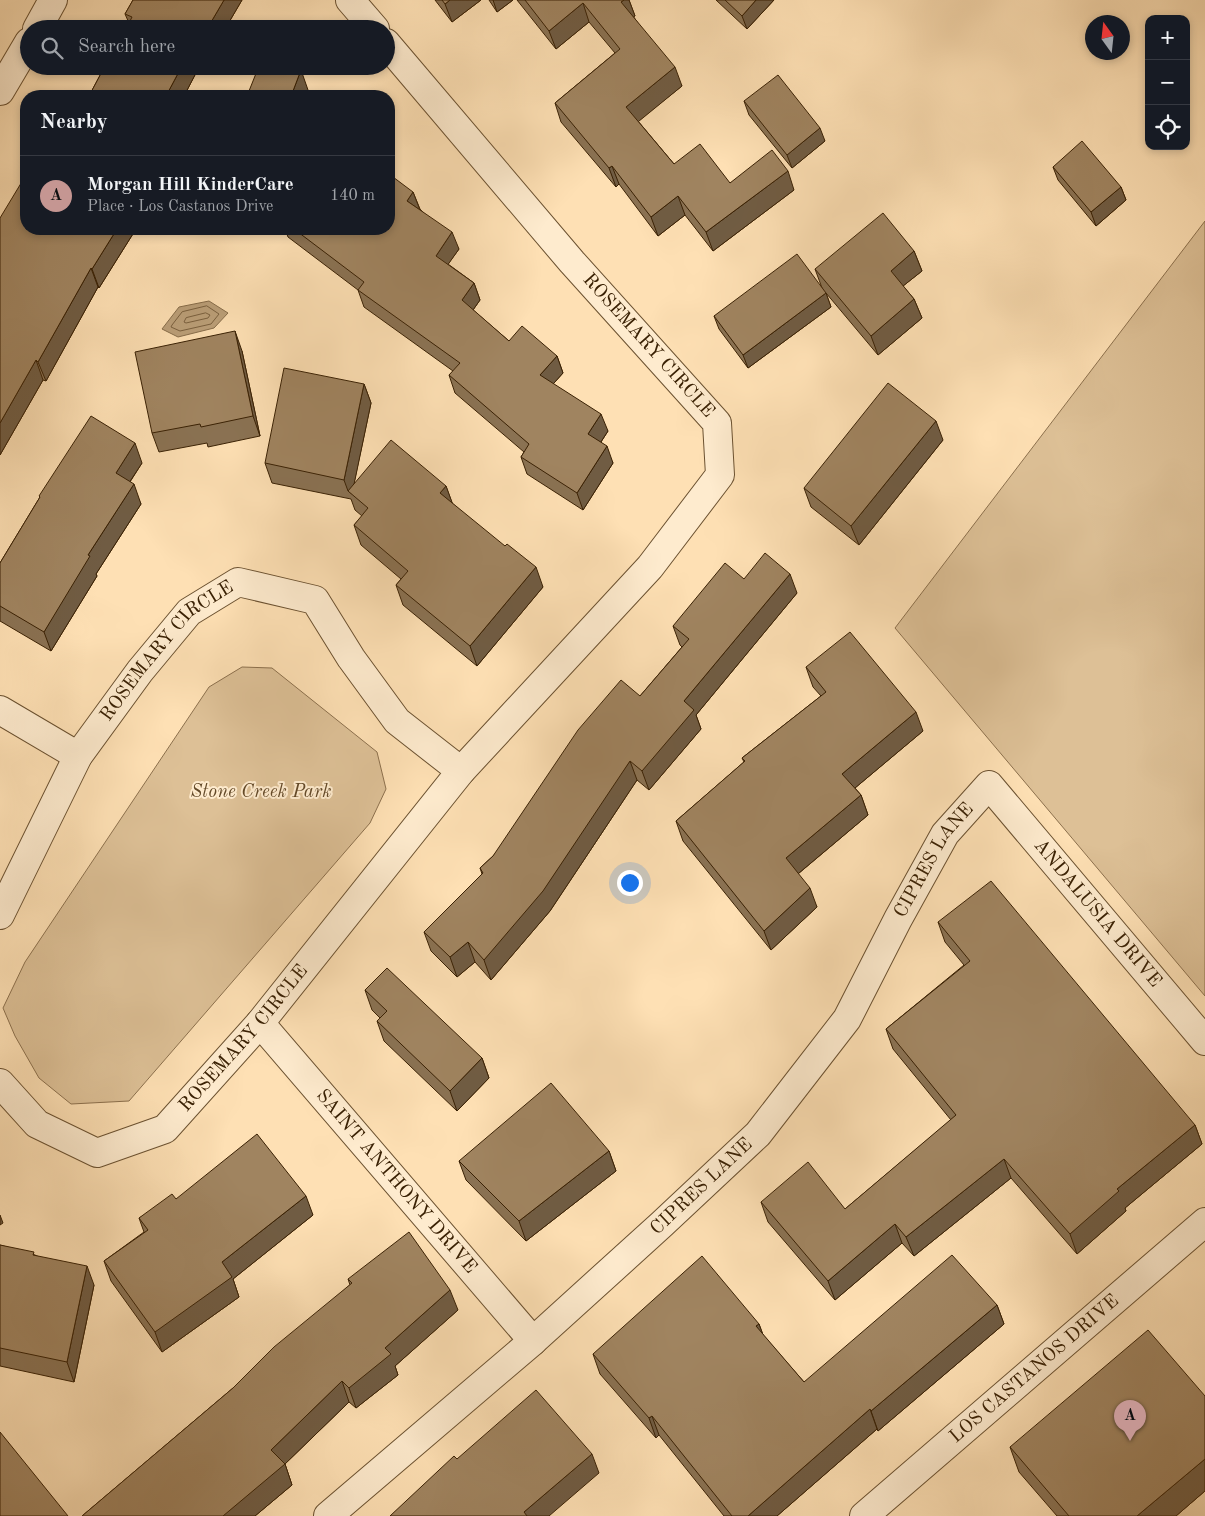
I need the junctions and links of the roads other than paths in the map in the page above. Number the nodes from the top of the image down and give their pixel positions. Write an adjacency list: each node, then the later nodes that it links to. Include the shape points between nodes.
1 (53, 0): 3 (street)
2 (350, 0): 4 (street)
3 (41, 20)
4 (367, 20)
5 (395, 54): 10 (street, ROSEMARY CIRCLE, via 572,262 717,423 720,475 650,567)
6 (20, 57): 7 (street)
7 (0, 91)
8 (0, 710): 9 (street)
9 (78, 756): 10 (street, ROSEMARY CIRCLE, via 140,671 189,612 238,582 315,600 351,658 397,721); 12 (street, ROSEMARY CIRCLE)
10 (461, 771): 13 (street, ROSEMARY CIRCLE)
11 (989, 785): 14 (street, ANDALUSIA DRIVE); 17 (street, CIPRES LANE, via 945,834 847,1019 758,1134)
12 (0, 915)
13 (260, 1023): 15 (street, ROSEMARY CIRCLE, via 165,1129 97,1153 37,1124); 17 (street, SAINT ANTHONY DRIVE)
14 (1205, 1041)
15 (0, 1083)
16 (1205, 1222): 19 (street, LOS CASTANOS DRIVE)
17 (533, 1341): 18 (street, CIPRES LANE)
18 (328, 1516)
19 (864, 1516)

